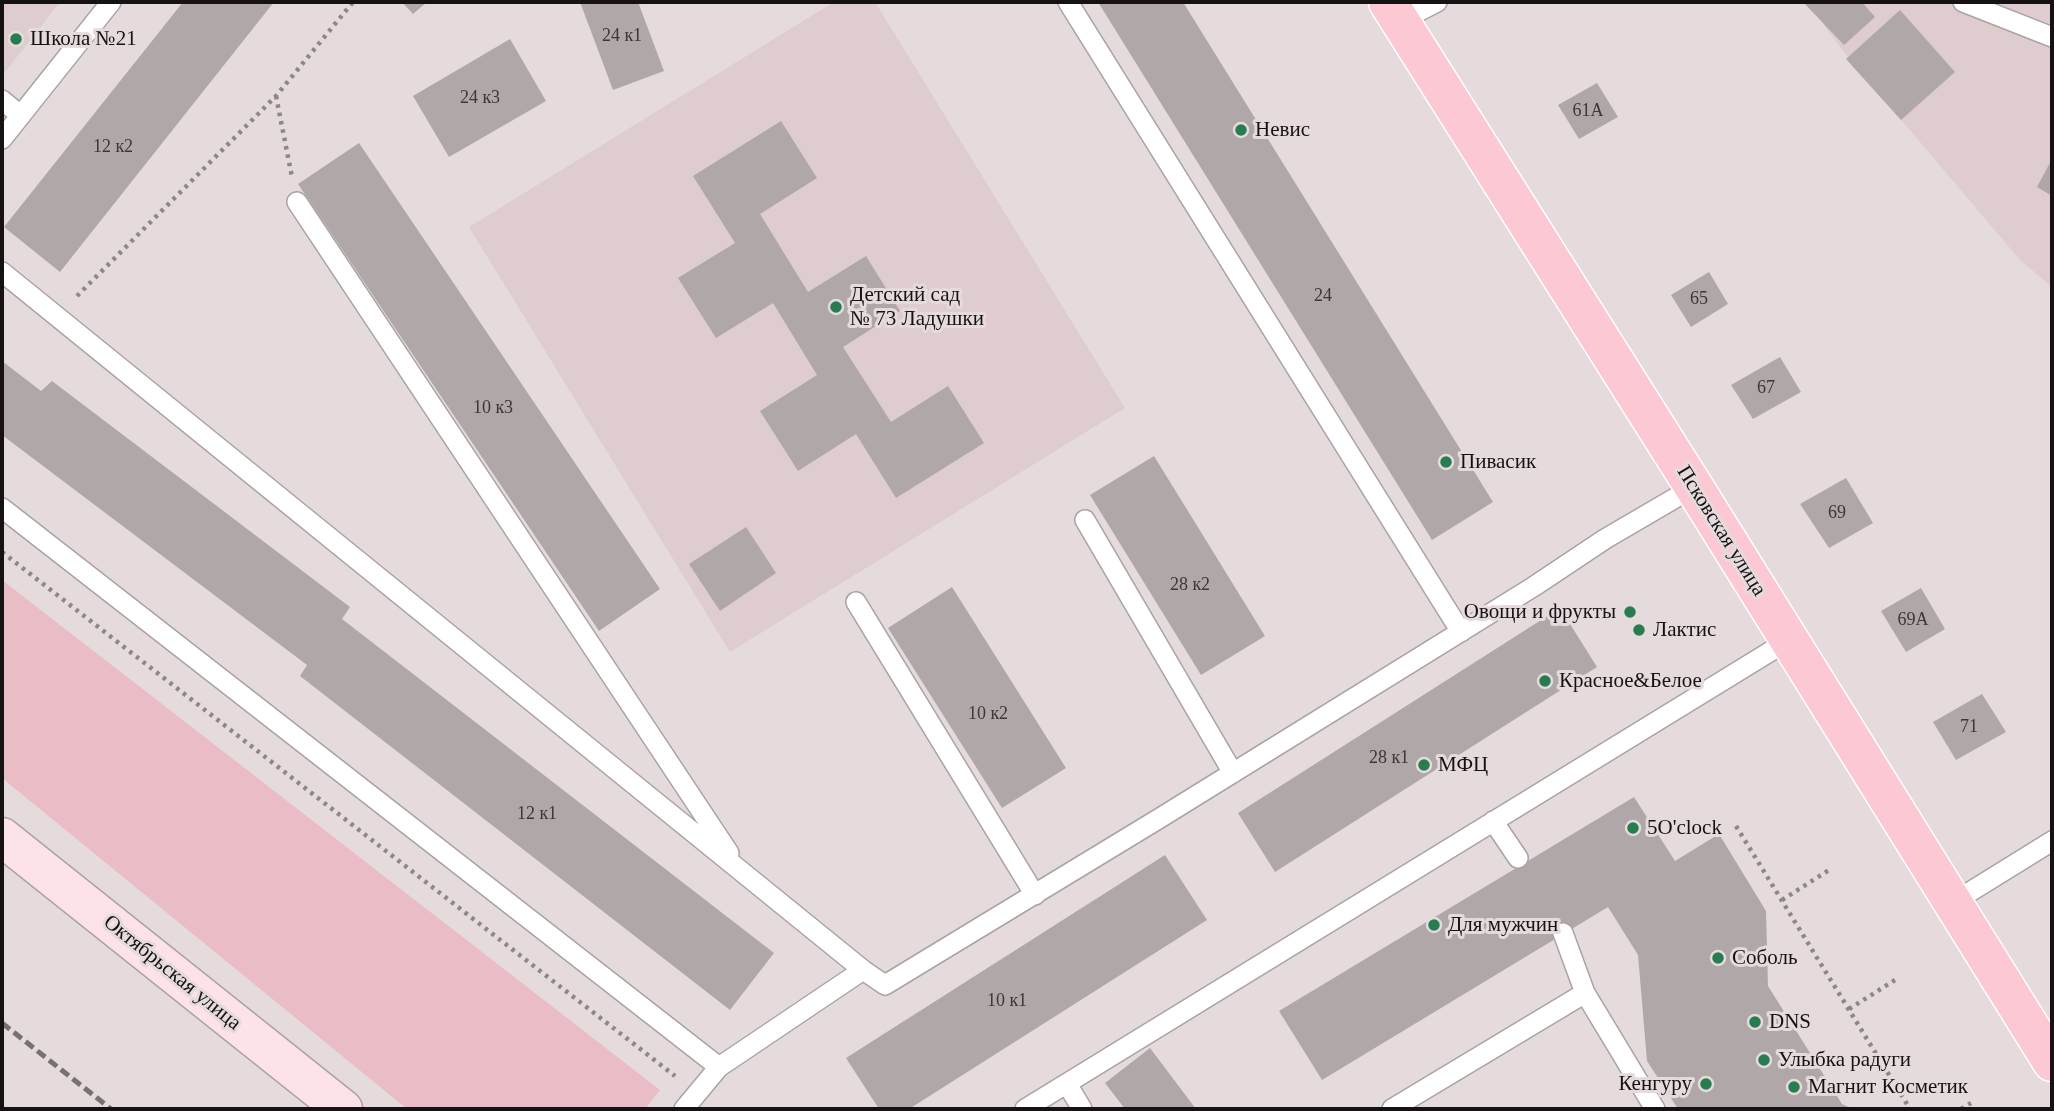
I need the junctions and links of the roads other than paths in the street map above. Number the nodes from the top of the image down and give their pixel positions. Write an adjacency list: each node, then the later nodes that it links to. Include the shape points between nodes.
1 (111, 2): 8 (lane)
2 (1068, 2): 16 (lane)
3 (1437, 2): 5 (lane)
4 (1962, 2): 6 (lane)
5 (1394, 12): 12 (main road, Псковская улица)
6 (2052, 37)
7 (2, 100): 8 (lane)
8 (20, 115): 9 (lane)
9 (2, 139)
10 (298, 202): 23 (lane)
11 (2, 272): 23 (lane)
12 (1694, 487): 16 (lane); 17 (main road, Псковская улица)
13 (2, 508): 30 (lane)
14 (1084, 520): 18 (lane)
15 (856, 602): 24 (lane)
16 (1461, 632): 18 (lane)
17 (1789, 640): 19 (lane); 25 (main road, Псковская улица)
18 (1233, 773): 24 (lane)
19 (1493, 821): 22 (lane); 31 (lane)
20 (2, 837): 32 (main road, Октябрьская улица)
21 (2052, 841): 25 (lane)
22 (1518, 858)
23 (739, 868): 27 (lane)
24 (1035, 895): 27 (lane, via 885,985)
25 (1952, 903): 29 (main road, Псковская улица)
26 (1563, 933): 28 (lane)
27 (863, 970): 30 (lane)
28 (1585, 993): 36 (lane); 37 (lane)
29 (2052, 1062)
30 (719, 1067): 33 (lane)
31 (1067, 1084): 34 (lane); 35 (lane)
32 (343, 1109)
33 (684, 1109)
34 (1026, 1109)
35 (1082, 1109)
36 (1392, 1109)
37 (1655, 1109)

